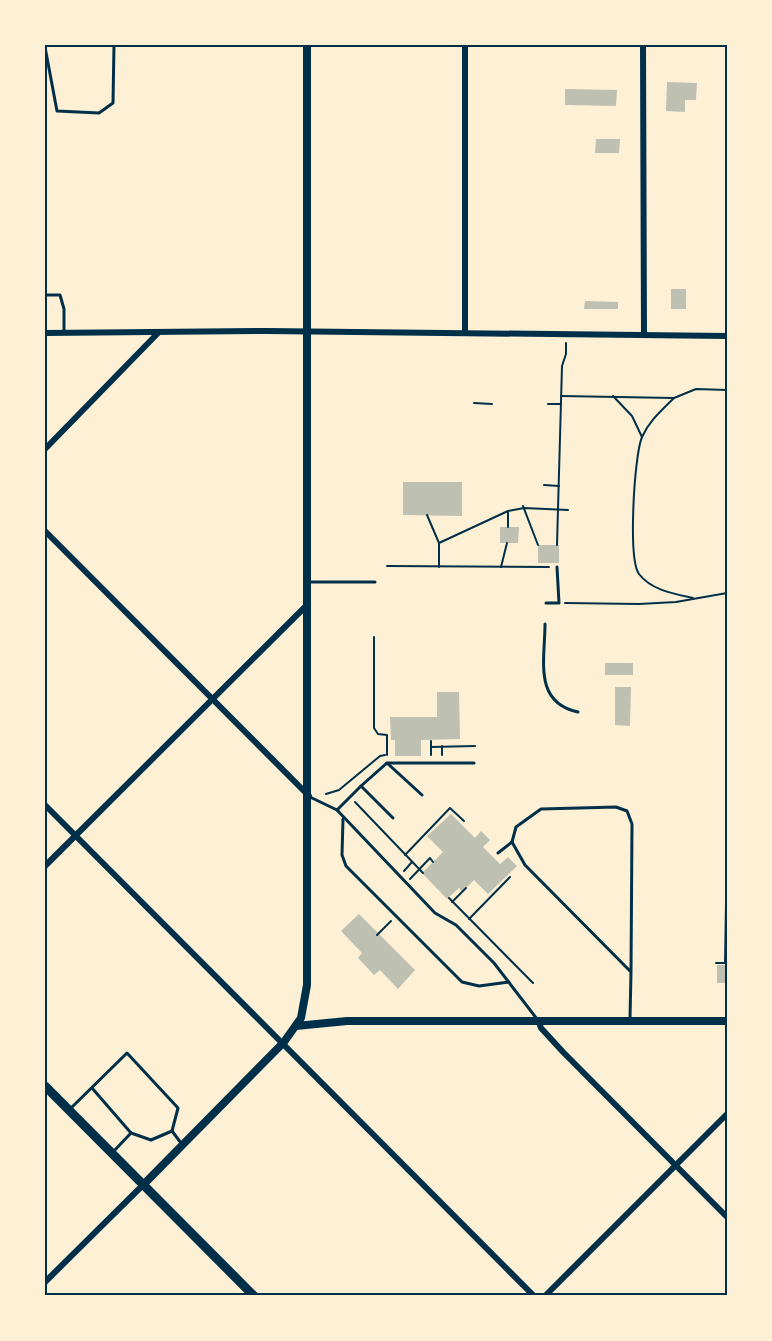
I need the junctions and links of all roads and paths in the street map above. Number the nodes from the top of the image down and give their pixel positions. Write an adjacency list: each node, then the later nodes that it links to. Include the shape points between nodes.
1 (114, 45): 5 (lane, via 113,103 99,113 57,111)
2 (307, 45): 7 (street)
3 (465, 45): 11 (street)
4 (643, 45): 12 (street)
5 (45, 48)
6 (45, 295): 9 (lane, via 60,295)
7 (307, 332): 10 (street); 11 (street); 42 (street)
8 (45, 333): 9 (street)
9 (64, 333): 10 (street)
10 (158, 333): 24 (street)
11 (465, 333): 12 (street)
12 (645, 335): 13 (street)
13 (727, 336)
14 (566, 343): 16 (path)
15 (727, 390): 18 (path, via 696,389)
16 (561, 396): 17 (path); 22 (path)
17 (614, 396): 18 (path); 23 (path, via 632,416)
18 (674, 398): 23 (path)
19 (474, 403): 20 (path)
20 (492, 404)
21 (548, 404): 22 (path)
22 (561, 404): 26 (path)
23 (642, 437): 45 (path, via 635,466 635,566 646,581 658,588)
24 (45, 449)
25 (544, 485): 26 (path)
26 (559, 486): 28 (path)
27 (524, 507): 28 (path); 30 (path); 36 (path)
28 (558, 509): 29 (path); 37 (path)
29 (568, 510)
30 (508, 511): 32 (path); 34 (path)
31 (427, 515): 34 (path)
32 (508, 527)
33 (45, 531): 51 (street)
34 (440, 543): 39 (path)
35 (507, 543): 40 (path)
36 (538, 545)
37 (557, 545)
38 (387, 566): 39 (path)
39 (439, 567): 40 (path)
40 (501, 567): 41 (path)
41 (557, 567): 47 (lane)
42 (308, 582): 43 (lane); 48 (street)
43 (375, 582)
44 (727, 592): 45 (path)
45 (693, 597): 47 (path, via 639,604)
46 (546, 603): 47 (lane)
47 (559, 603)
48 (308, 604): 51 (street); 68 (street)
49 (545, 624): 52 (lane, via 546,687 550,698 563,709)
50 (374, 637): 58 (path, via 374,729 378,734 389,735)
51 (213, 699): 68 (street); 75 (street)
52 (578, 712)
53 (431, 741): 56 (path)
54 (451, 746): 55 (path); 57 (path); 62 (path)
55 (476, 746)
56 (431, 747): 57 (path); 59 (path)
57 (442, 747): 60 (path)
58 (387, 755)
59 (431, 755)
60 (442, 755)
61 (387, 763): 62 (lane); 64 (lane); 67 (lane)
62 (451, 763): 63 (lane)
63 (474, 763)
64 (361, 786): 71 (lane); 73 (lane)
65 (339, 790): 66 (path)
66 (326, 794)
67 (422, 795)
68 (309, 796): 71 (lane); 102 (street, via 307,985)
69 (362, 796): 78 (path, via 354,804)
70 (45, 805): 75 (street)
71 (337, 810): 72 (lane)
72 (343, 818): 84 (lane); 97 (lane, via 342,855 346,866 454,975 462,982 479,986)
73 (393, 818)
74 (464, 822): 78 (path, via 450,808)
75 (76, 835): 81 (street); 103 (street)
76 (512, 842): 77 (lane); 96 (lane, via 525,865); 96 (lane, via 516,827 541,809 616,807 627,811 632,824)
77 (498, 853)
78 (405, 855): 79 (path)
79 (412, 862): 82 (path); 84 (path)
80 (433, 862): 82 (path, via 430,858)
81 (45, 866)
82 (419, 869): 83 (path); 86 (path)
83 (423, 873)
84 (399, 876): 86 (lane)
85 (510, 877): 91 (path)
86 (406, 883): 97 (lane, via 435,913 464,933)
87 (466, 888): 89 (path)
88 (449, 898): 89 (path)
89 (452, 902): 91 (path)
90 (726, 903): 95 (path)
91 (469, 919): 98 (path)
92 (391, 921): 93 (path)
93 (377, 935)
94 (716, 963): 95 (path)
95 (726, 963)
96 (631, 972): 100 (lane)
97 (509, 982): 99 (lane)
98 (533, 983)
99 (538, 1020): 100 (street); 102 (street, via 347,1021); 112 (street, via 563,1052)
100 (630, 1020): 101 (street)
101 (727, 1021)
102 (296, 1026): 103 (street)
103 (284, 1042): 110 (street); 117 (street, via 306,1069)
104 (45, 1086): 106 (main road)
105 (91, 1088): 106 (lane); 108 (lane, via 127,1053 178,1108); 109 (lane)
106 (69, 1110): 111 (main road)
107 (727, 1114): 112 (street)
108 (172, 1131): 109 (lane, via 151,1140); 110 (lane)
109 (131, 1132): 111 (lane)
110 (182, 1144): 113 (street)
111 (112, 1153): 113 (main road)
112 (676, 1165): 114 (street); 118 (street)
113 (143, 1185): 115 (street); 116 (main road)
114 (727, 1217)
115 (45, 1282)
116 (254, 1296)
117 (534, 1296)
118 (545, 1296)

